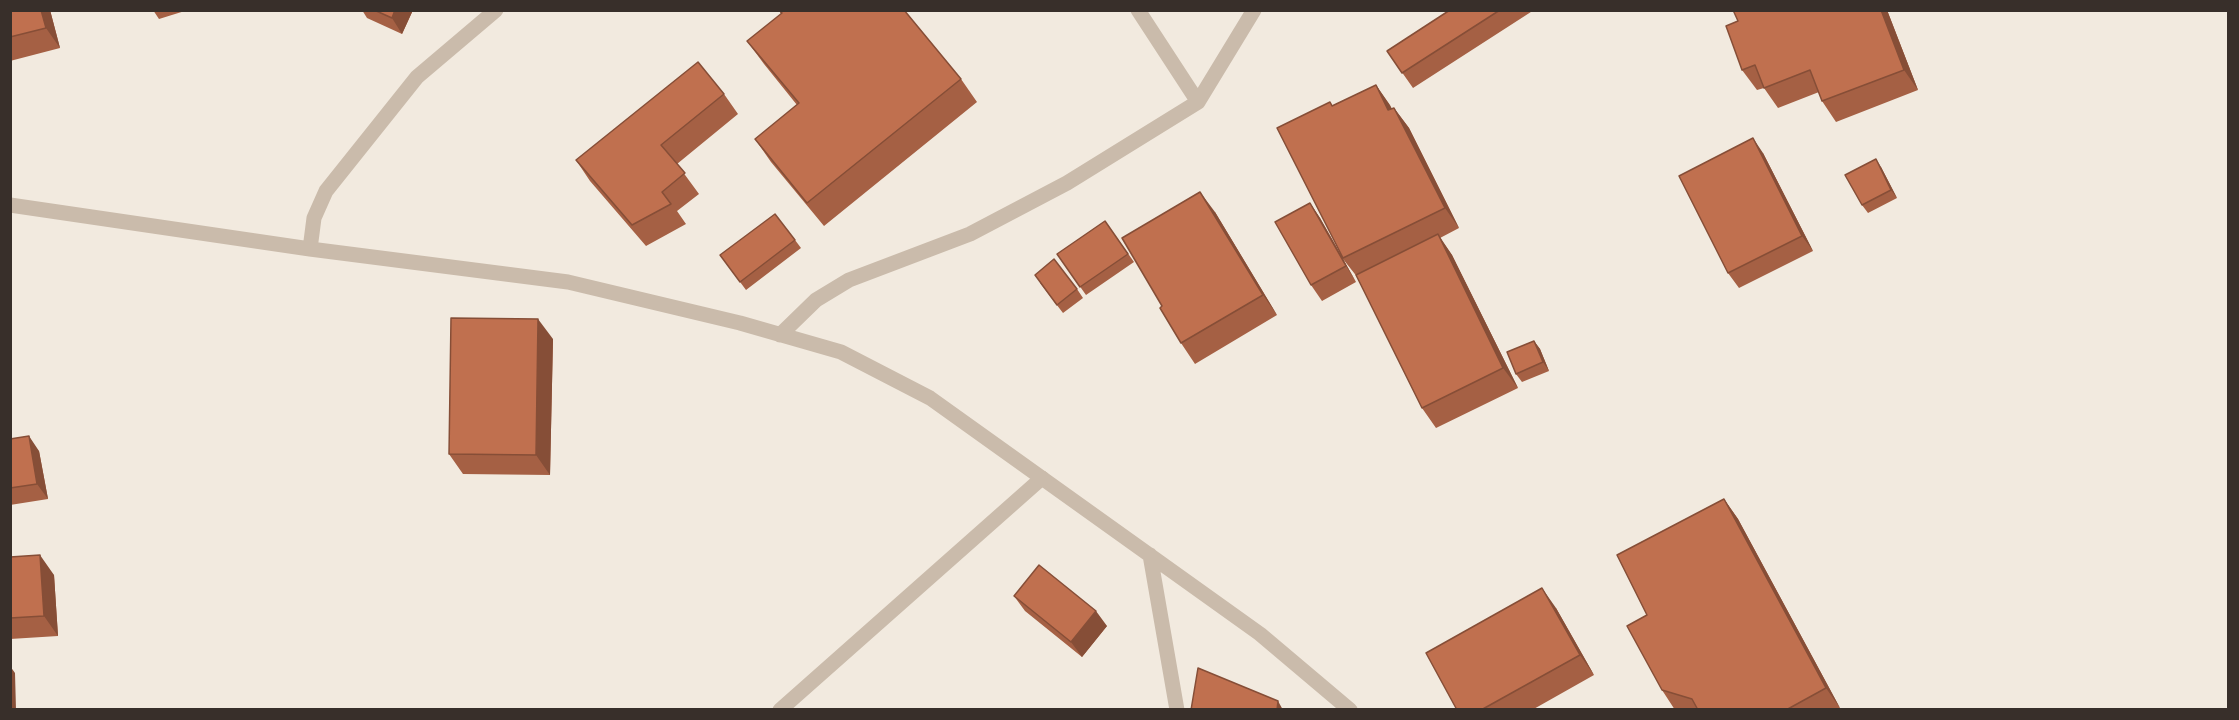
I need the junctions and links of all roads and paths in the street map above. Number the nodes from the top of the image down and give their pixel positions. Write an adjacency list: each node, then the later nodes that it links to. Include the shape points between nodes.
1 (496, 10): 6 (street, via 417,77 326,191 314,218)
2 (1138, 10): 4 (street)
3 (1254, 10): 4 (street)
4 (1198, 102): 7 (street, via 1067,183 970,234 849,280 816,300)
5 (10, 205): 6 (street)
6 (310, 249): 7 (street, via 568,282)
7 (780, 335): 8 (street, via 841,352 930,398)
8 (1042, 478): 9 (street); 10 (street)
9 (1150, 555): 11 (street); 12 (street, via 1260,634)
10 (780, 710)
11 (1177, 710)
12 (1350, 710)

